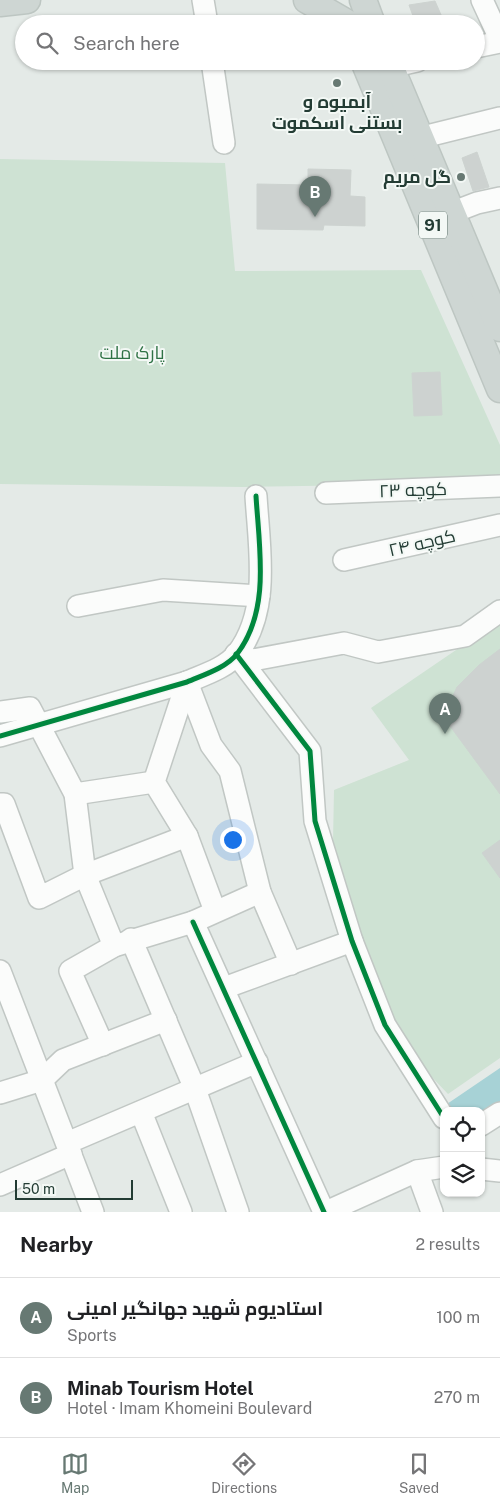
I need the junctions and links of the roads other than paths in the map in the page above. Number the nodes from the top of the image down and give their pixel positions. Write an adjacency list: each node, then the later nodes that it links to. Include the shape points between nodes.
1 (27, 0): 6 (main road)
2 (203, 0): 7 (street)
3 (307, 0): 8 (main road)
4 (363, 0): 9 (main road)
5 (482, 0): 10 (street)
6 (0, 2)
7 (206, 15)
8 (342, 15)
9 (369, 15)
10 (500, 40): 11 (street)
11 (485, 44)
12 (213, 70): 17 (street)
13 (368, 70): 21 (main road, 91)
14 (391, 70): 16 (main road, 91)
15 (500, 118): 16 (street)
16 (419, 138): 19 (main road, 91)
17 (224, 143)
18 (500, 198): 19 (street)
19 (451, 213): 20 (main road, 91)
20 (500, 328)
21 (500, 389)
22 (500, 486): 23 (street, کوچه ۲۳)
23 (326, 493)
24 (256, 496): 27 (street)
25 (500, 525): 26 (street, کوچه ۲۴)
26 (344, 560)
27 (259, 596): 28 (street, via 163,590); 30 (street, via 255,617)
28 (78, 606)
29 (500, 611): 30 (street, via 465,636 378,652 344,643 254,660)
30 (236, 654): 31 (street, via 212,672); 43 (street, via 310,751 316,821)
31 (187, 682): 33 (street); 35 (street); 40 (street, via 211,745 230,771)
32 (0, 712): 33 (street, via 30,708)
33 (39, 725): 34 (street); 36 (street)
34 (0, 736)
35 (154, 782): 36 (street); 38 (street)
36 (75, 794): 39 (street)
37 (0, 804): 39 (street, via 4,804 39,898)
38 (187, 836): 39 (street); 41 (street)
39 (85, 875): 44 (street)
40 (260, 892): 41 (street); 45 (street)
41 (215, 911): 42 (street)
42 (193, 922): 44 (street); 47 (street)
43 (352, 941): 45 (street); 55 (street, via 385,1025)
44 (122, 943): 48 (street); 49 (street, via 70,971)
45 (291, 964): 47 (street)
46 (0, 971): 51 (street)
47 (224, 988): 50 (street)
48 (166, 1020): 49 (street); 52 (street)
49 (103, 1045): 51 (street, via 62,1060)
50 (257, 1062): 52 (street); 67 (street)
51 (42, 1080): 53 (street); 58 (street)
52 (195, 1089): 54 (street); 66 (street)
53 (0, 1093)
54 (141, 1112): 58 (street); 65 (street)
55 (440, 1112)
56 (500, 1113): 57 (street)
57 (485, 1122)
58 (69, 1149): 63 (street); 64 (street)
59 (440, 1165): 61 (street)
60 (485, 1170): 62 (street)
61 (417, 1171): 67 (street); 68 (street)
62 (500, 1171)
63 (0, 1185)
64 (93, 1212)
65 (180, 1212)
66 (238, 1212)
67 (325, 1212)
68 (432, 1212)

